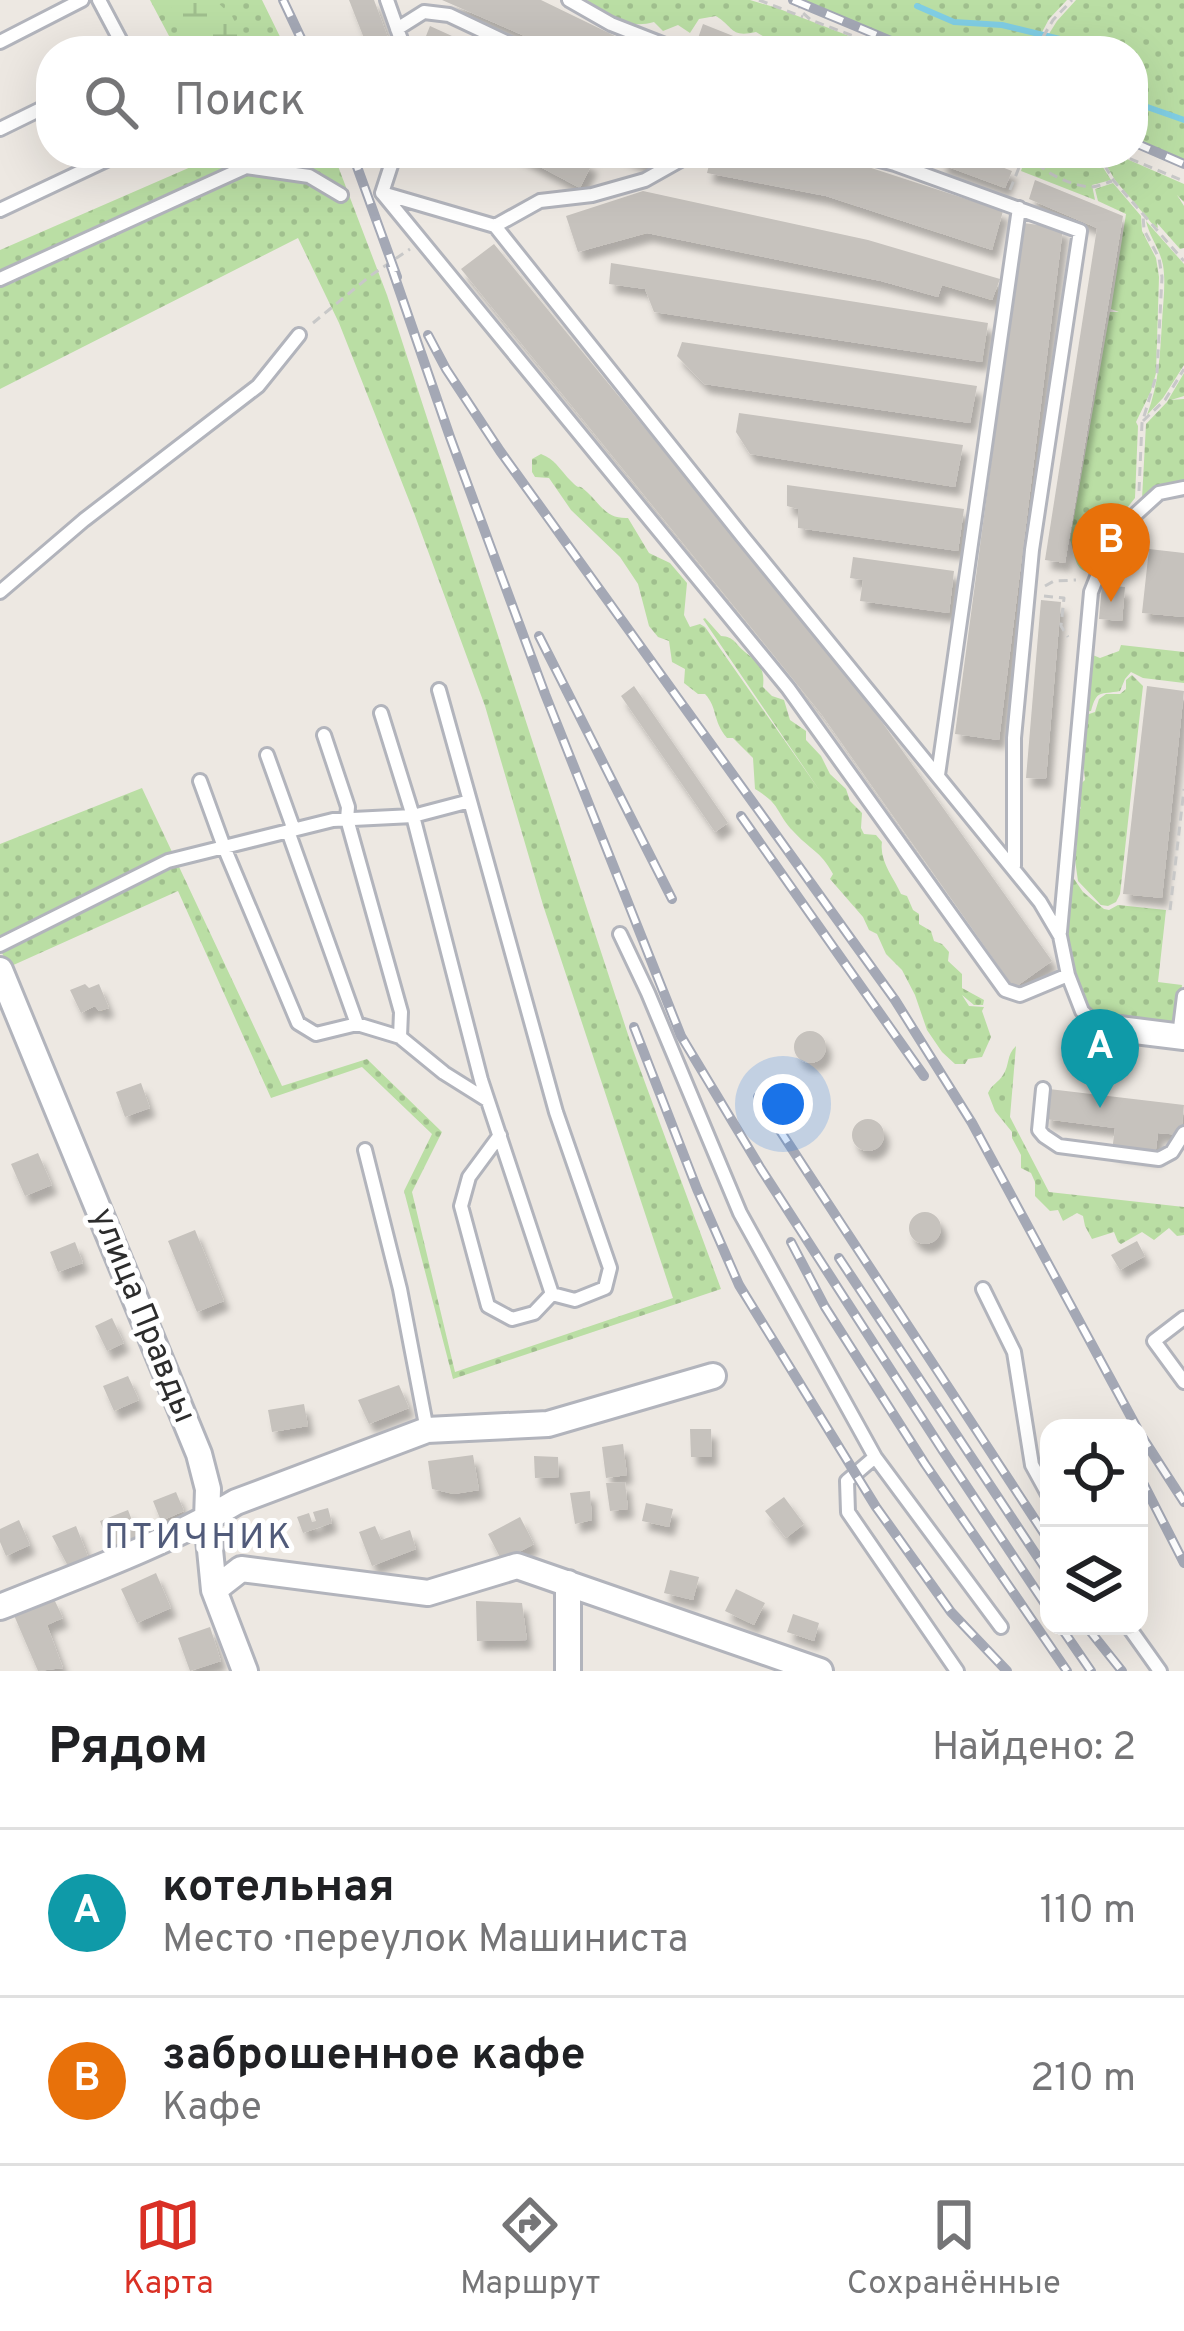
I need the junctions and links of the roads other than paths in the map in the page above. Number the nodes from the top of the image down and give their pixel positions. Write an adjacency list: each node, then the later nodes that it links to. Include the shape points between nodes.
1 (82, 0): 10 (lane)
2 (99, 0): 6 (lane)
3 (387, 0): 5 (lane)
4 (569, 0): 9 (lane)
5 (398, 29): 7 (lane); 8 (lane, via 424,12)
6 (118, 36)
7 (400, 36)
8 (493, 36)
9 (642, 36)
10 (0, 42)
11 (36, 111): 12 (lane)
12 (0, 129)
13 (89, 168): 22 (lane)
14 (241, 168): 24 (lane)
15 (258, 168): 20 (lane, via 309,176)
16 (390, 168): 19 (lane)
17 (666, 168): 23 (lane, via 592,195 540,201)
18 (906, 168): 21 (lane)
19 (382, 193): 23 (lane); 44 (lane, via 788,688 1005,990 1020,995)
20 (341, 195)
21 (1012, 205): 32 (lane); 39 (lane, via 1080,231 1031,550 1014,738)
22 (0, 210)
23 (495, 226): 32 (lane)
24 (0, 279)
25 (298, 335): 27 (lane, via 258,386)
26 (1184, 488): 41 (lane, via 1159,493 1114,534 1091,592)
27 (0, 592)
28 (439, 690): 34 (lane)
29 (381, 713): 35 (lane)
30 (324, 735): 36 (lane)
31 (267, 755): 37 (lane)
32 (938, 775): 39 (lane)
33 (200, 782): 38 (lane)
34 (470, 801): 35 (lane); 56 (lane, via 556,1112 610,1268 605,1288 574,1300)
35 (413, 816): 36 (lane); 51 (lane)
36 (347, 819): 37 (lane); 48 (lane, via 401,1012)
37 (291, 831): 38 (lane); 46 (lane)
38 (224, 847): 42 (lane, via 168,861); 46 (lane, via 298,1023 316,1034)
39 (1013, 866): 41 (lane)
40 (620, 934): 61 (lane, via 740,1213)
41 (1060, 936): 44 (lane)
42 (0, 945)
43 (0, 970): 63 (street, улица Правды, via 199,1454)
44 (1068, 974): 47 (lane, via 1082,1011 1099,1027)
45 (1184, 996): 49 (lane)
46 (357, 1024): 48 (lane)
47 (1119, 1029): 49 (street)
48 (400, 1036): 51 (lane)
49 (1182, 1036)
50 (1043, 1089): 52 (lane, via 1039,1130 1059,1146 1159,1159)
51 (488, 1100): 53 (lane)
52 (1184, 1133)
53 (500, 1136): 56 (lane); 56 (lane, via 469,1178 460,1206 488,1306 512,1319 534,1313)
54 (365, 1150): 60 (lane)
55 (983, 1288): 62 (lane, via 1014,1352)
56 (552, 1294)
57 (1184, 1318): 59 (lane, via 1154,1341)
58 (713, 1376): 60 (street, via 548,1424)
59 (1184, 1382)
60 (427, 1430): 63 (street)
61 (875, 1457): 67 (lane); 72 (lane, via 848,1481 848,1512)
62 (1040, 1480)
63 (207, 1520): 65 (street, улица Правды); 66 (street)
64 (568, 1583): 65 (street, via 517,1566 428,1593 241,1569); 70 (street); 71 (street)
65 (214, 1590): 69 (street, улица Правды)
66 (0, 1607)
67 (1001, 1628)
68 (1134, 1635): 73 (lane)
69 (245, 1671)
70 (568, 1671)
71 (820, 1671)
72 (957, 1671)
73 (1160, 1671)

